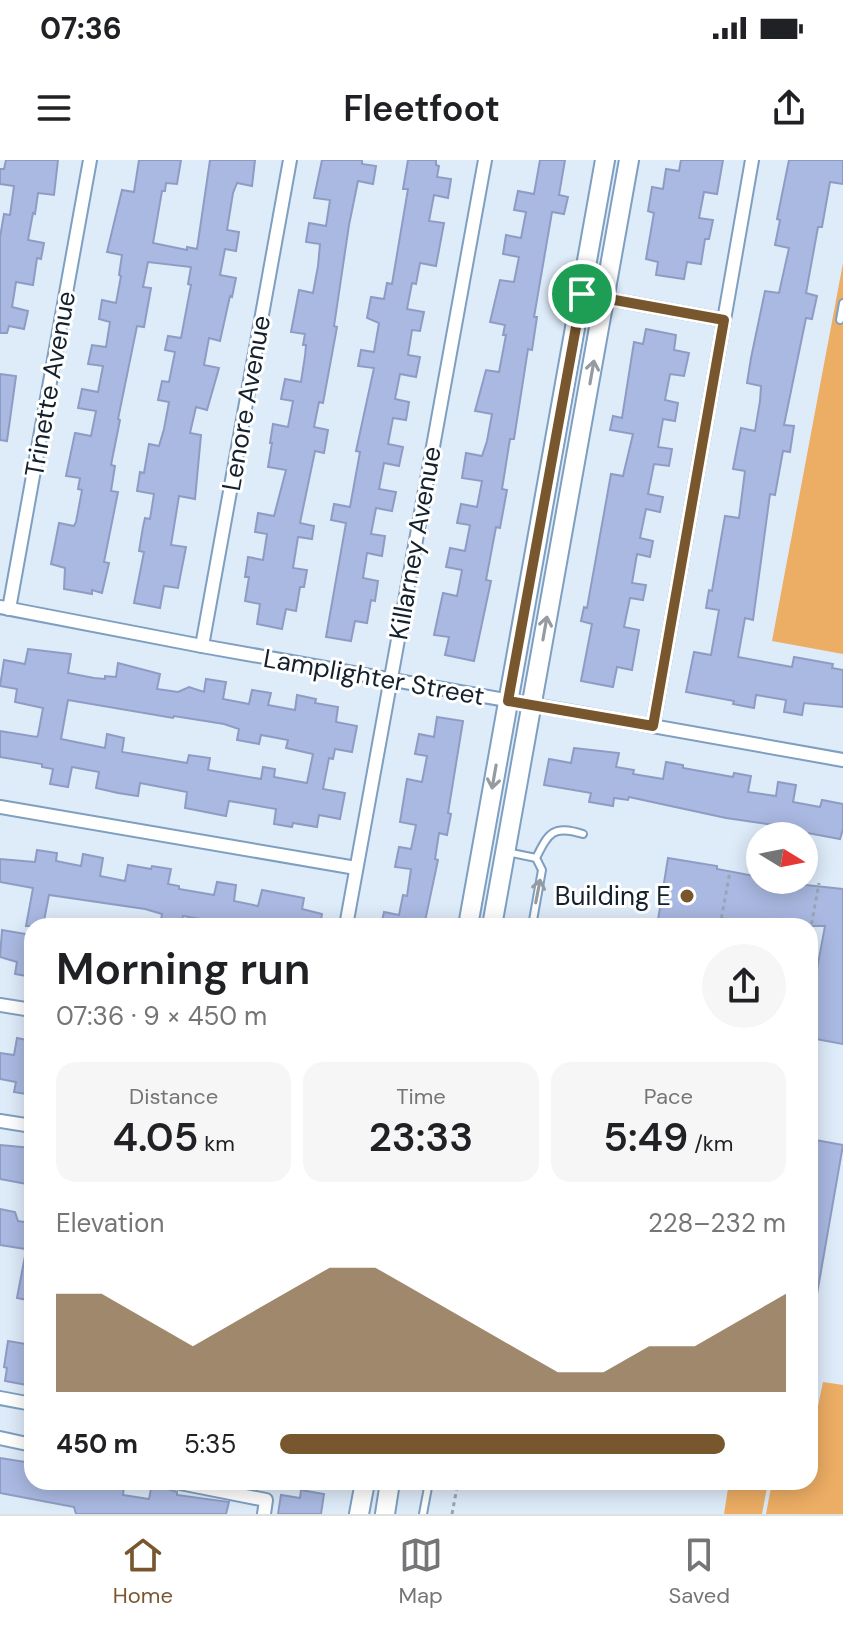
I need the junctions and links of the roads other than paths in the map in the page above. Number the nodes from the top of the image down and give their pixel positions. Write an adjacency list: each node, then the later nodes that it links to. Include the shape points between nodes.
1 (90, 160): 12 (street, Trinette Avenue)
2 (290, 160): 13 (street, Lenore Avenue)
3 (485, 160): 14 (street, Killarney Avenue)
4 (605, 160): 7 (main road)
5 (629, 160): 8 (main road)
6 (752, 160): 10 (street)
7 (582, 294): 8 (street); 15 (main road)
8 (605, 298): 10 (street); 16 (main road, one-way to 8)
9 (843, 303): 11 (lane)
10 (724, 320): 17 (street)
11 (840, 320)
12 (4, 608): 13 (street, Lamplighter Street)
13 (202, 646): 14 (street, Lamplighter Street)
14 (390, 680): 15 (street, Lamplighter Street); 23 (street, Killarney Avenue)
15 (508, 701): 16 (street, Lamplighter Street); 25 (main road, one-way to 25)
16 (531, 705): 17 (street, Lamplighter Street); 21 (main road)
17 (653, 726): 18 (street, Lamplighter Street)
18 (843, 760)
19 (0, 807): 23 (street)
20 (583, 834): 22 (lane, via 549,834)
21 (505, 852): 22 (lane); 26 (main road)
22 (536, 858): 27 (lane, one-way to 22, via 542,870)
23 (356, 868): 24 (street, Killarney Avenue)
24 (347, 918)
25 (469, 918)
26 (493, 918)
27 (533, 918)
28 (0, 1005): 29 (street)
29 (24, 1009)
30 (0, 1121): 31 (street)
31 (24, 1125)
32 (0, 1398): 33 (street)
33 (24, 1402)
34 (0, 1438): 35 (street)
35 (24, 1443)
36 (215, 1490): 40 (street, via 266,1500)
37 (364, 1490): 41 (main road)
38 (389, 1490): 42 (main road)
39 (428, 1490): 43 (lane)
40 (264, 1514)
41 (359, 1514)
42 (385, 1514)
43 (423, 1514)

